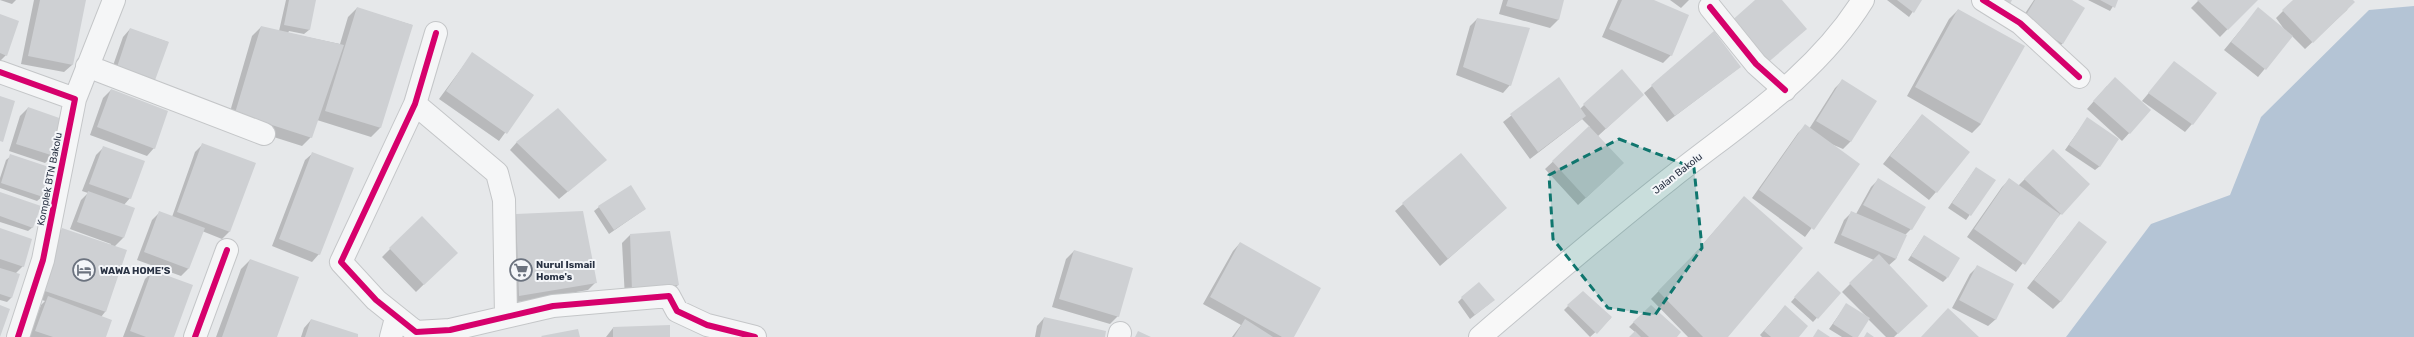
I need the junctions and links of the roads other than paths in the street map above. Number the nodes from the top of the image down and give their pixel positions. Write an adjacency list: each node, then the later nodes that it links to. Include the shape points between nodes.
1 (114, 0): 6 (street, Komplek BTN Bakolu)
2 (1863, 0): 9 (main road, Jalan Bakolu, via 1832,43)
3 (1983, 0): 8 (street, via 2020,23)
4 (1710, 6): 9 (street)
5 (436, 33): 11 (street)
6 (87, 66): 10 (street, Komplek BTN Bakolu); 12 (street)
7 (0, 72): 10 (street)
8 (2080, 77)
9 (1771, 78): 19 (main road, Jalan Bakolu, via 1599,234)
10 (75, 99): 16 (street, Komplek BTN Bakolu, via 43,260)
11 (415, 104): 14 (street, via 497,173 504,200); 15 (street, via 342,262 376,300)
12 (264, 134)
13 (227, 250): 17 (street)
14 (506, 316): 15 (street, via 450,330 416,332); 18 (street, via 552,306 669,296 677,311 707,325)
15 (394, 327)
16 (18, 337)
17 (195, 337)
18 (755, 337)
19 (1480, 337)

